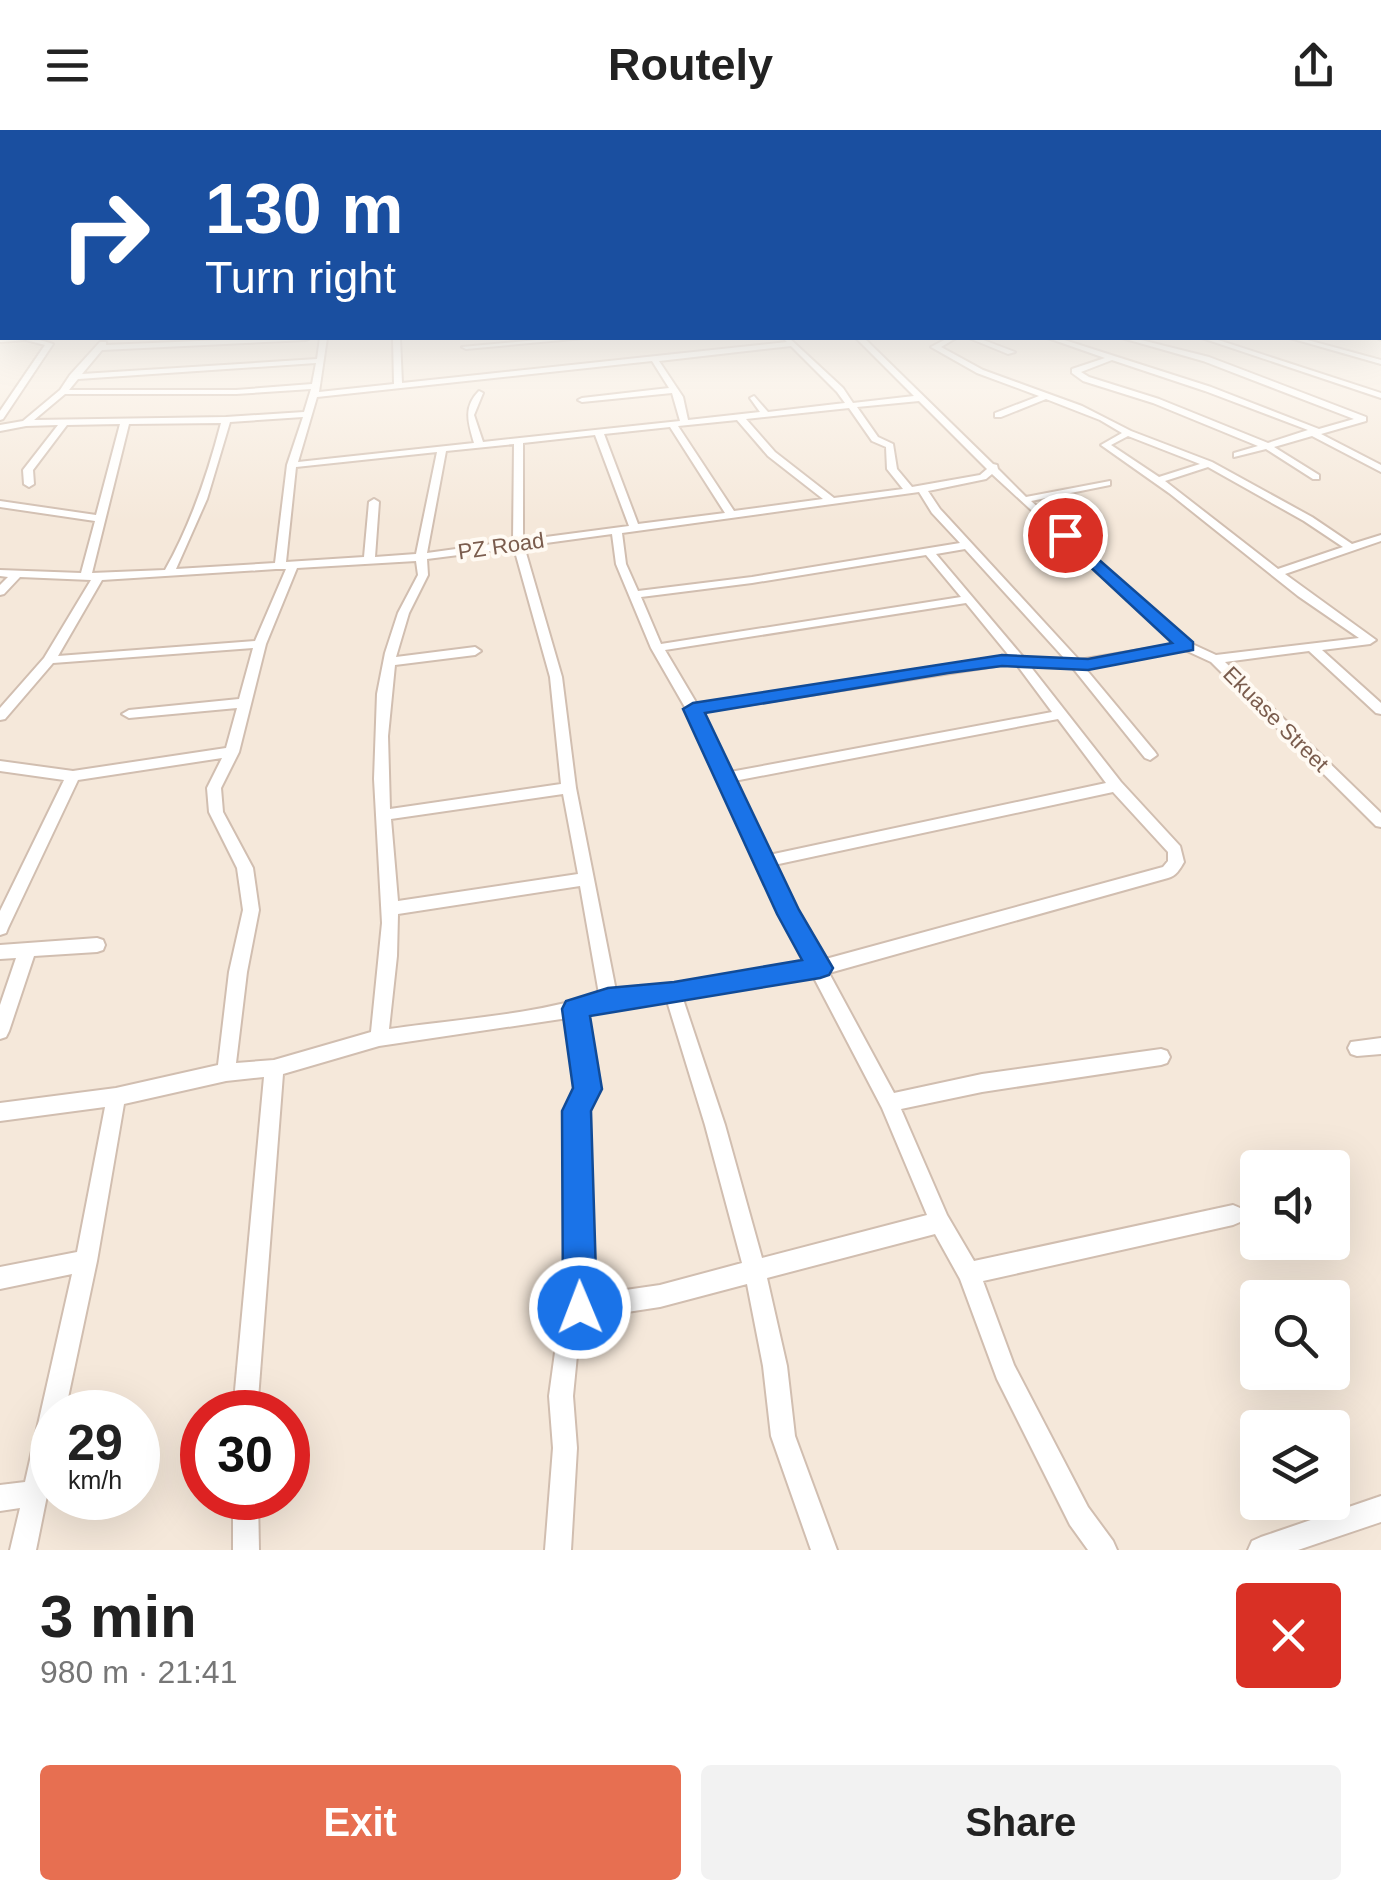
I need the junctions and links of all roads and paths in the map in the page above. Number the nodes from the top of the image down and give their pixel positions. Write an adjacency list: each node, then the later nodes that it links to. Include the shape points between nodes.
1 (22, 389): 28 (street)
2 (65, 389): 12 (street)
3 (324, 389): 10 (street)
4 (838, 389): 18 (street)
5 (911, 389): 16 (street, Ekuase Street)
6 (1031, 389): 14 (street)
7 (1118, 389): 34 (street)
8 (1211, 389): 29 (street)
9 (1289, 389): 29 (street, via 1367,418)
10 (314, 390): 12 (street); 19 (street)
11 (673, 390): 17 (street); 27 (street)
12 (63, 392): 23 (street)
13 (479, 393): 33 (street, via 470,415)
14 (1046, 396): 20 (street); 31 (street)
15 (754, 398): 21 (street)
16 (920, 398): 18 (street); 39 (street, Ekuase Street)
17 (582, 400)
18 (849, 406): 21 (street); 45 (street, via 875,439 890,446 892,469)
19 (309, 414): 26 (street); 38 (street)
20 (998, 415)
21 (767, 416): 22 (street)
22 (741, 419): 27 (street); 48 (street, via 780,462)
23 (26, 423): 24 (street); 28 (street)
24 (64, 423): 25 (street); 44 (street, via 28,470)
25 (125, 423): 26 (street); 51 (street)
26 (225, 423): 61 (street, via 183,551)
27 (678, 423): 30 (street); 50 (street)
28 (1, 425)
29 (1314, 431): 34 (street); 40 (street)
30 (599, 433): 32 (street); 52 (street)
31 (1128, 433): 37 (street); 42 (street, via 1105,444)
32 (519, 442): 33 (street); 54 (street)
33 (480, 444): 35 (street)
34 (1267, 446): 36 (street); 41 (street)
35 (442, 449): 38 (street); 58 (street)
36 (1236, 455)
37 (1209, 464): 42 (street); 56 (street)
38 (292, 465): 60 (street)
39 (994, 467): 45 (street, PZ Road, via 983,477); 46 (street, Ekuase Street)
40 (1381, 469)
41 (1316, 477)
42 (1161, 479): 63 (street)
43 (1107, 483): 46 (street)
44 (29, 484)
45 (916, 490): 48 (street, PZ Road); 55 (street)
46 (1024, 500): 72 (street, Ekuase Street)
47 (374, 502): 59 (street)
48 (833, 502): 50 (street, PZ Road)
49 (0, 504): 51 (street)
50 (732, 516): 52 (street, PZ Road)
51 (100, 519): 65 (street)
52 (626, 530): 54 (street, PZ Road); 67 (street, via 621,564)
53 (1381, 538): 56 (street)
54 (518, 543): 58 (street, PZ Road); 93 (street, via 556,677)
55 (969, 545): 57 (street); 78 (street)
56 (1352, 549): 63 (street)
57 (927, 550): 67 (street); 68 (street)
58 (420, 556): 59 (street, PZ Road); 79 (street, via 423,574)
59 (369, 560): 60 (street, PZ Road)
60 (286, 567): 61 (street, PZ Road); 71 (street)
61 (169, 572): 65 (street, PZ Road)
62 (0, 573): 64 (street, PZ Road)
63 (1278, 573): 70 (street)
64 (14, 576): 65 (street, PZ Road); 66 (street)
65 (92, 576): 77 (street)
66 (0, 592)
67 (634, 594): 74 (street)
68 (965, 600): 74 (street); 80 (street)
69 (1381, 635): 70 (street)
70 (1363, 636): 73 (street, via 1370,640)
71 (260, 644): 77 (street); 81 (street)
72 (1186, 646): 76 (street, Ekuase Street); 78 (street)
73 (1312, 647): 76 (street); 83 (street)
74 (656, 648): 82 (street)
75 (475, 651): 79 (street)
76 (1215, 659): 95 (street, Ekuase Street)
77 (50, 660): 86 (street)
78 (1074, 661): 80 (street); 88 (street)
79 (389, 662): 94 (street, via 380,738)
80 (1020, 662): 82 (street, via 922,671); 85 (street)
81 (243, 704): 84 (street); 87 (street)
82 (693, 709): 91 (street)
83 (1381, 710)
84 (129, 714)
85 (1062, 714): 91 (street); 92 (street)
86 (0, 716)
87 (232, 752): 90 (street); 113 (street, via 214,788 216,812 246,868 250,910)
88 (1150, 755)
89 (0, 766): 90 (street)
90 (73, 776): 99 (street)
91 (726, 778): 96 (street)
92 (1116, 786): 96 (street); 103 (street, via 1175,850 1168,872)
93 (568, 788): 94 (street); 97 (street)
94 (385, 815): 98 (street)
95 (1381, 822)
96 (766, 862): 103 (street)
97 (585, 879): 98 (street); 105 (street)
98 (390, 909): 108 (street)
99 (0, 928)
100 (98, 946): 102 (street)
101 (0, 952): 102 (street)
102 (27, 952): 107 (street)
103 (820, 968): 104 (street); 115 (street)
104 (674, 993): 105 (street); 120 (street)
105 (608, 999): 106 (street)
106 (576, 1009): 108 (street); 123 (street, via 588,1089 577,1111)
107 (0, 1031)
108 (380, 1038): 112 (street)
109 (1381, 1046): 110 (street)
110 (1358, 1048)
111 (1161, 1056): 115 (street)
112 (274, 1068): 113 (street); 125 (street)
113 (226, 1072): 114 (street)
114 (116, 1097): 116 (street); 119 (street)
115 (889, 1103): 118 (street)
116 (0, 1112)
117 (1233, 1215): 121 (street)
118 (940, 1222): 120 (street); 121 (street)
119 (86, 1260): 122 (street); 124 (street)
120 (755, 1271): 123 (street); 134 (street, via 783,1436)
121 (969, 1273): 135 (street, via 1005,1372 1079,1516)
122 (0, 1278)
123 (580, 1308): 133 (street, via 567,1345 562,1396)
124 (56, 1390)
125 (248, 1390)
126 (30, 1494): 127 (street)
127 (0, 1498)
128 (30, 1506): 131 (street)
129 (1381, 1510): 136 (street)
130 (246, 1520): 132 (street)
131 (23, 1550)
132 (246, 1550)
133 (558, 1550)
134 (824, 1550)
135 (1104, 1550)
136 (1262, 1550)

